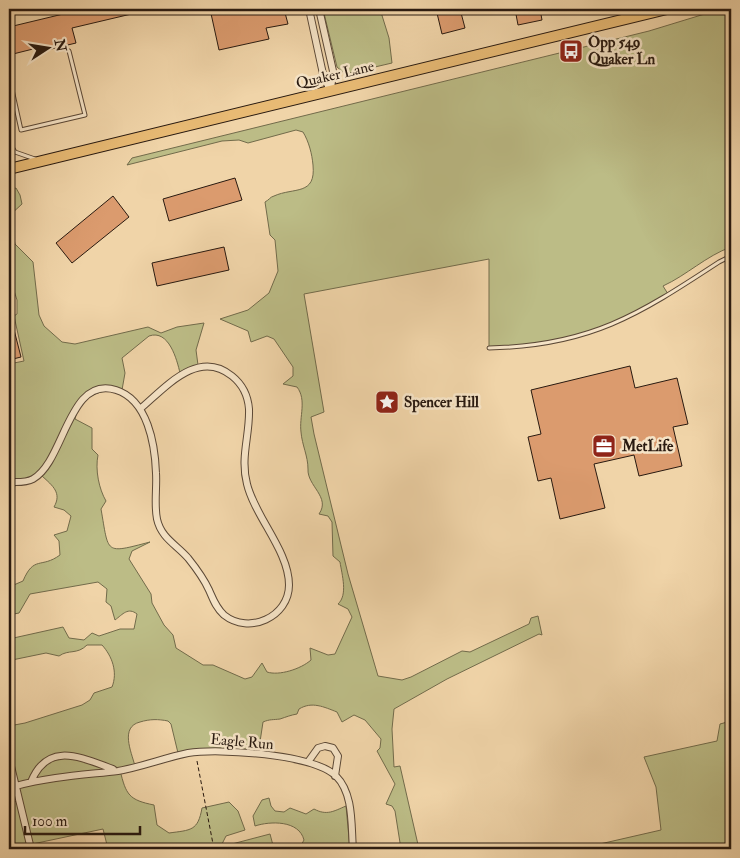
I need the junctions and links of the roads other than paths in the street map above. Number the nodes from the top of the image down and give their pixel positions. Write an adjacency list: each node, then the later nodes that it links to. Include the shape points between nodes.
1 (309, 9): 6 (street, via 323,74)
2 (319, 9): 6 (street, via 334,71)
3 (667, 9): 6 (main road, Quaker Lane)
4 (69, 51): 5 (lane, via 85,115 21,130)
5 (9, 76)
6 (330, 91): 8 (main road, Quaker Lane)
7 (9, 142): 8 (lane, via 15,152)
8 (40, 161): 9 (main road, Quaker Lane)
9 (9, 169)
10 (731, 256): 11 (lane, via 639,313 605,329 535,345)
11 (489, 348)
12 (140, 409): 12 (street, via 154,452 157,518 165,536 188,558 224,615 248,624 272,617 284,603 288,578 246,481 244,453 249,411 242,387 222,369 198,366 185,372); 13 (street, via 130,397 117,390 89,394 77,406 40,473 28,481)
13 (9, 482)
14 (9, 758): 19 (street)
15 (308, 762): 16 (street, Eagle Run, via 236,752 195,752); 17 (street, Eagle Run); 17 (street, via 318,748 333,748 338,756)
16 (116, 771): 18 (street, Eagle Run); 18 (street, via 86,758 58,756 41,765)
17 (335, 776): 21 (street, via 349,803)
18 (31, 782): 19 (street, Eagle Run)
19 (16, 786): 20 (street)
20 (31, 849)
21 (353, 849)

